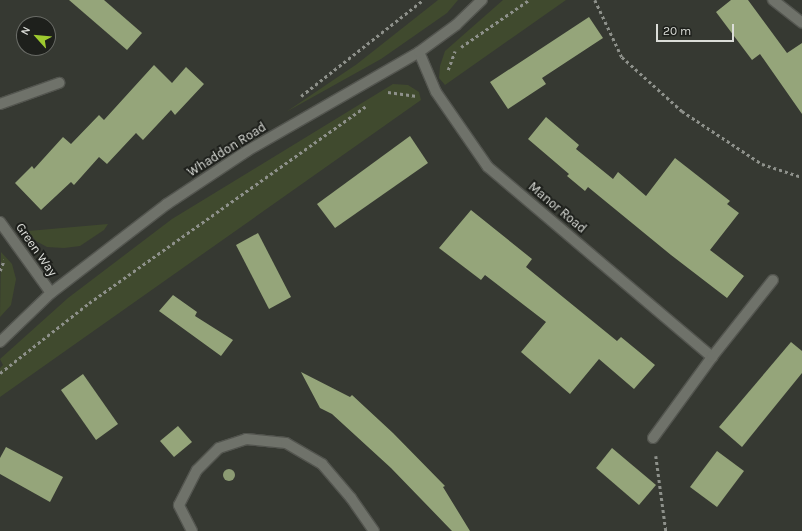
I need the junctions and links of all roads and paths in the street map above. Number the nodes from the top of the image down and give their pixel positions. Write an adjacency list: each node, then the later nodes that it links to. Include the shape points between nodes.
1 (423, 0): 11 (path)
2 (482, 0): 7 (street, Whaddon Road, via 456,25)
3 (529, 0): 10 (path, via 453,52 445,81)
4 (595, 0): 14 (path, via 622,57 682,111 762,164)
5 (773, 0): 6 (street)
6 (802, 23)
7 (420, 52): 10 (street, Manor Road); 17 (street, Whaddon Road, via 247,151 168,204)
8 (59, 82): 12 (street)
9 (386, 91): 10 (path, via 421,97)
10 (436, 92): 19 (street, Manor Road, via 488,167)
11 (299, 98)
12 (0, 104)
13 (367, 105): 20 (path, via 89,303)
14 (802, 177)
15 (0, 222): 17 (street, Green Way)
16 (773, 280): 19 (street)
17 (51, 294): 18 (street, Whaddon Road)
18 (0, 342)
19 (712, 357): 21 (street)
20 (0, 373)
21 (653, 438): 24 (path)
22 (192, 531): 23 (street, via 179,505 197,470 220,448 246,439 286,443 322,464 351,498)
23 (374, 531)
24 (666, 531)

